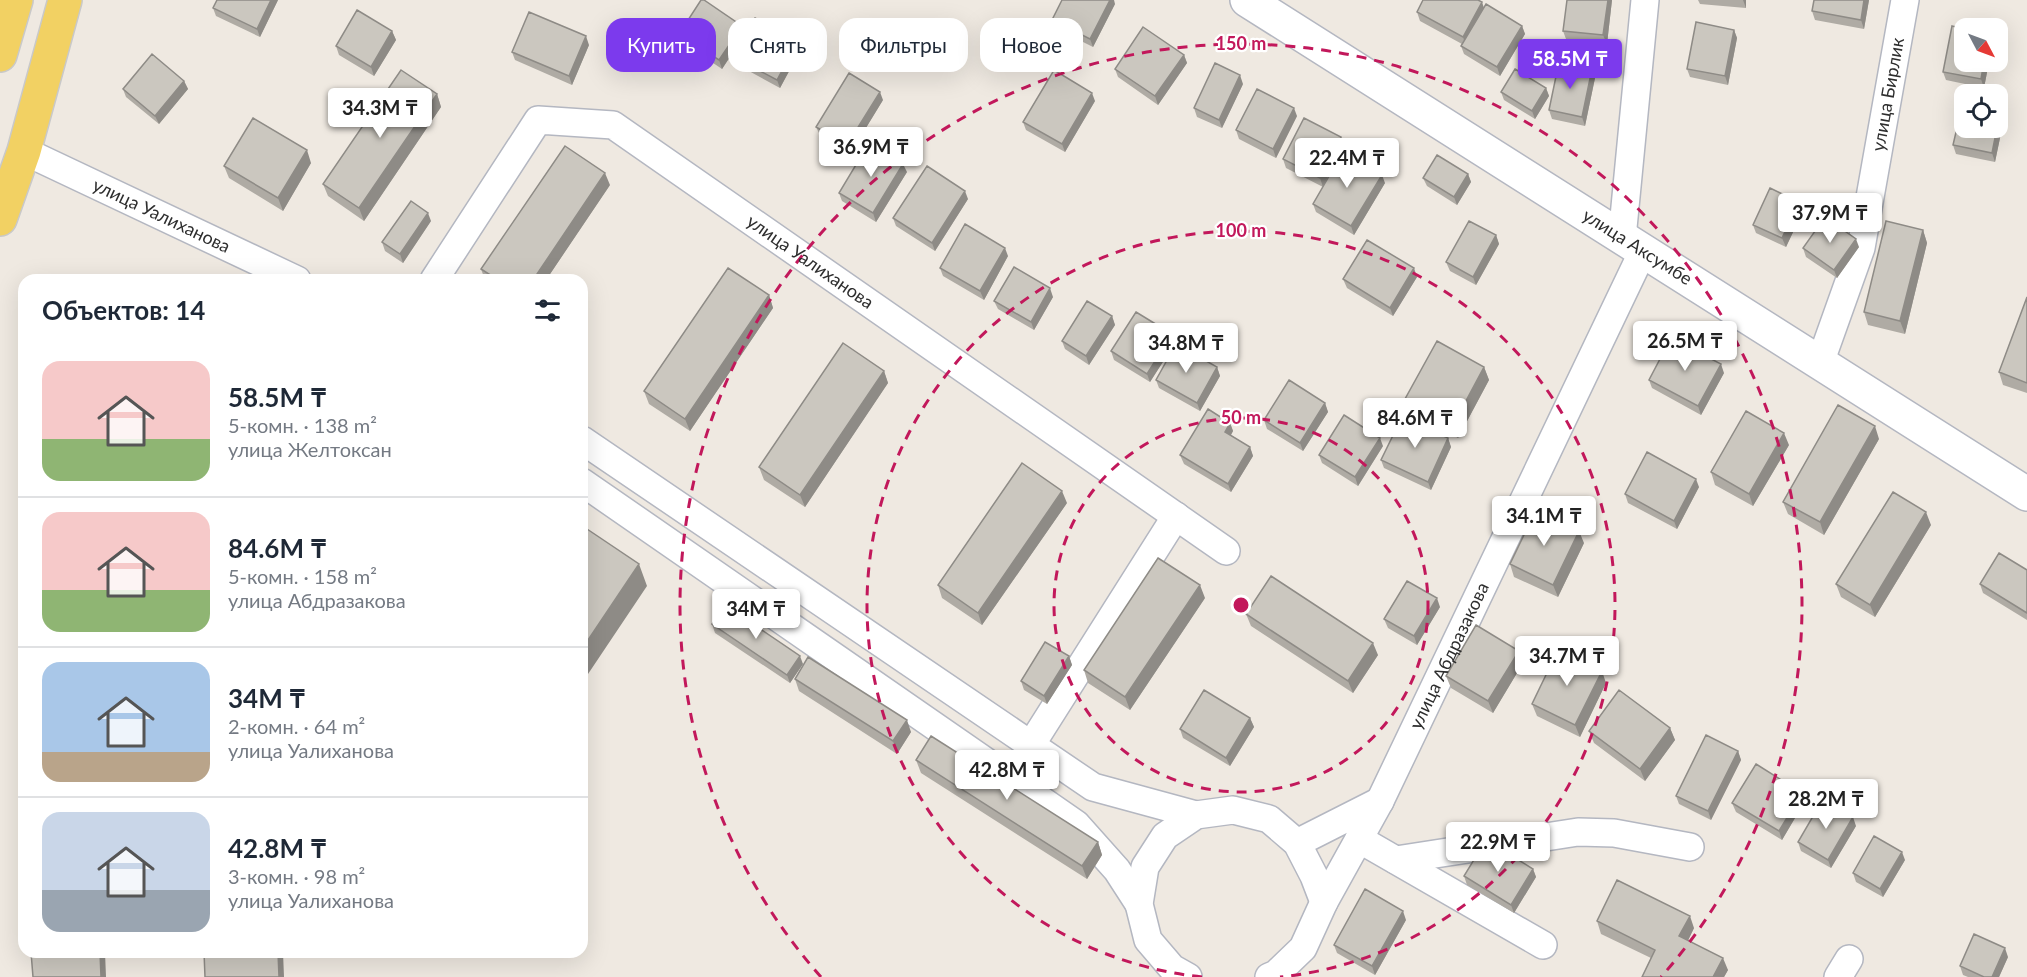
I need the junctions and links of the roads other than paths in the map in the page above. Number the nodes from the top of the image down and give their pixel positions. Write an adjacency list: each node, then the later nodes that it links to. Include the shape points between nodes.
1 (16, 0): 6 (main road)
2 (65, 0): 7 (main road)
3 (1247, 0): 9 (main road, улица Аксумбе)
4 (1644, 0): 9 (street)
5 (1905, 0): 12 (street, улица Бирлик, via 1861,248)
6 (0, 55)
7 (24, 152): 8 (main road); 10 (street, улица Уалиханова)
8 (0, 219)
9 (1632, 245): 12 (main road, улица Аксумбе); 19 (street, улица Абдразакова)
10 (284, 274)
11 (438, 274): 16 (street, улица Уалиханова, via 538,120 613,125)
12 (1820, 363): 15 (main road, улица Аксумбе)
13 (588, 444): 18 (street)
14 (588, 486): 26 (street, via 1076,824 1117,870)
15 (2027, 494)
16 (1176, 516): 17 (street, улица Уалиханова); 18 (street)
17 (1226, 551)
18 (1030, 745): 20 (street, via 1093,787)
19 (1380, 801): 21 (street, улица Абдразакова); 22 (street)
20 (1196, 816): 22 (street, via 1233,810 1269,819); 26 (street, via 1165,836 1145,867)
21 (1359, 839): 24 (street); 25 (street, улица Абдразакова)
22 (1297, 843): 25 (street)
23 (1690, 847): 24 (street, via 1614,832 1578,832)
24 (1396, 860): 27 (street)
25 (1324, 902): 29 (street, улица Абдразакова, via 1303,948)
26 (1139, 904): 28 (street, via 1148,940)
27 (1543, 945)
28 (1178, 974)
29 (1283, 974)

